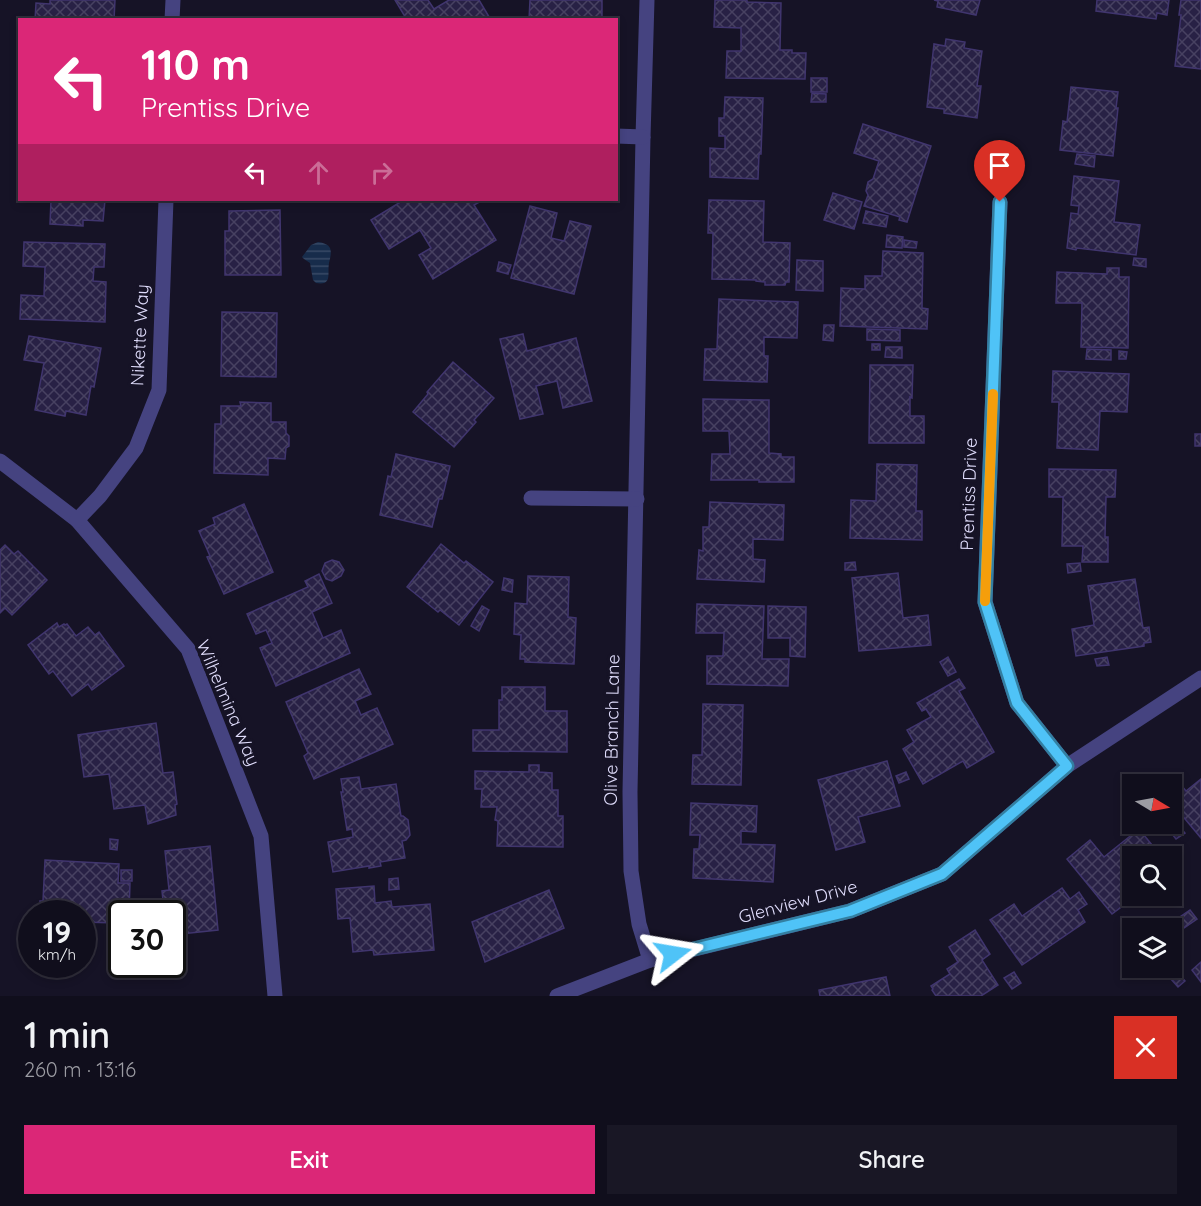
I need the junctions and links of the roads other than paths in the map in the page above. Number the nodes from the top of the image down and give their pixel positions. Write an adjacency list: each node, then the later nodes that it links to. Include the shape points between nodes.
1 (172, 0): 3 (street)
2 (647, 0): 5 (street, Olive Branch Lane)
3 (172, 18)
4 (618, 136): 5 (street)
5 (643, 137): 10 (street, Olive Branch Lane)
6 (166, 201): 11 (street, Nikette Way, via 159,390 136,448)
7 (1000, 202): 13 (street, Prentiss Drive, via 985,602 1017,703)
8 (0, 461): 11 (street, Wilhelmina Way)
9 (531, 498): 10 (street)
10 (637, 499): 14 (street, Olive Branch Lane, via 631,871 639,924)
11 (77, 520): 15 (street, Wilhelmina Way, via 188,650 261,836)
12 (1201, 678): 13 (street, Glenview Drive)
13 (1067, 766): 14 (street, Glenview Drive, via 942,874 850,911)
14 (650, 960): 16 (street, Glenview Drive)
15 (275, 996)
16 (557, 996)

